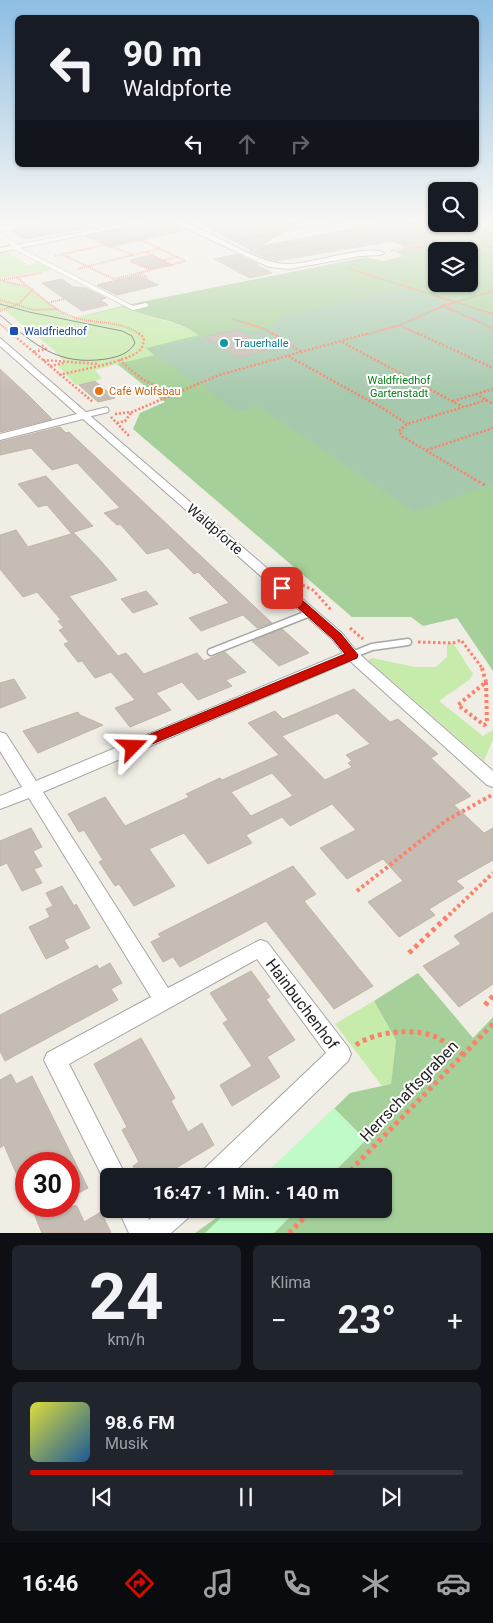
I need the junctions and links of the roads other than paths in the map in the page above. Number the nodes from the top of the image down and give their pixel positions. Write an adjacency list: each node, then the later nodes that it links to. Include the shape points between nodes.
1 (76, 280): 2 (lane, via 133,308)
2 (146, 305)
3 (0, 341): 5 (street, Waldpforte)
4 (106, 410): 5 (lane)
5 (88, 418): 6 (street); 7 (street, Waldpforte)
6 (0, 437)
7 (310, 613): 9 (lane); 10 (street, Waldpforte, via 337,636)
8 (408, 642): 10 (lane, via 372,647)
9 (211, 652)
10 (352, 655): 12 (street, Waldpforte); 13 (street)
11 (0, 738): 13 (street)
12 (493, 781)
13 (32, 790): 14 (street); 15 (street)
14 (0, 803)
15 (164, 1000): 16 (street, Hainbuchenhof, via 54,1060); 17 (street, Hainbuchenhof, via 260,948 340,1054)
16 (110, 1168)
17 (221, 1168)
18 (134, 1218): 20 (street)
19 (169, 1218): 21 (street)
20 (142, 1233)
21 (153, 1233)

